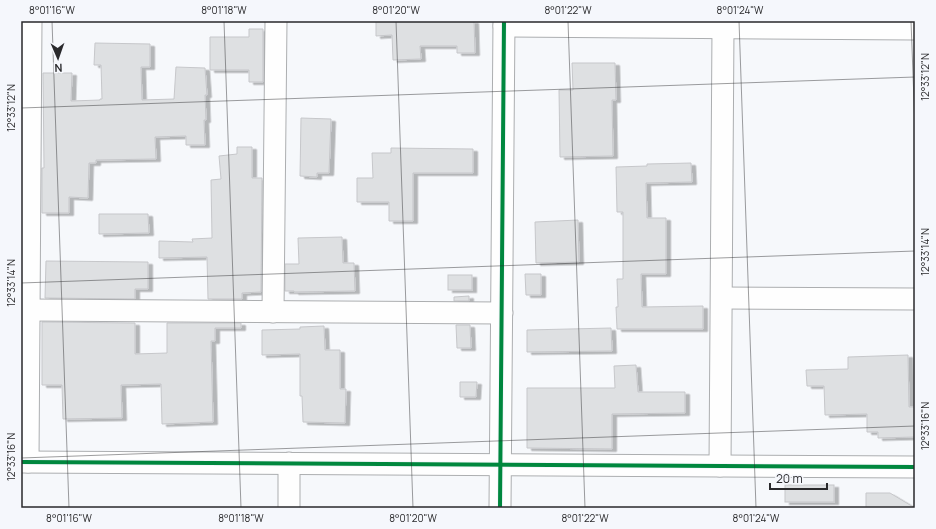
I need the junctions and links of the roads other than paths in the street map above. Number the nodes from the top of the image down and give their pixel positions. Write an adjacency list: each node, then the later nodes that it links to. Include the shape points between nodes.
1 (31, 21): 8 (street)
2 (276, 21): 9 (street)
3 (504, 24): 4 (street); 10 (street)
4 (723, 28): 5 (street); 6 (street)
5 (915, 29)
6 (722, 298): 7 (street); 14 (street)
7 (915, 299)
8 (29, 310): 9 (street); 11 (street)
9 (273, 312): 10 (street)
10 (502, 314): 13 (street)
11 (24, 462): 12 (street)
12 (289, 463): 13 (street); 16 (street)
13 (501, 465): 14 (street); 17 (street)
14 (720, 466): 15 (street)
15 (915, 467)
16 (289, 508)
17 (500, 508)

